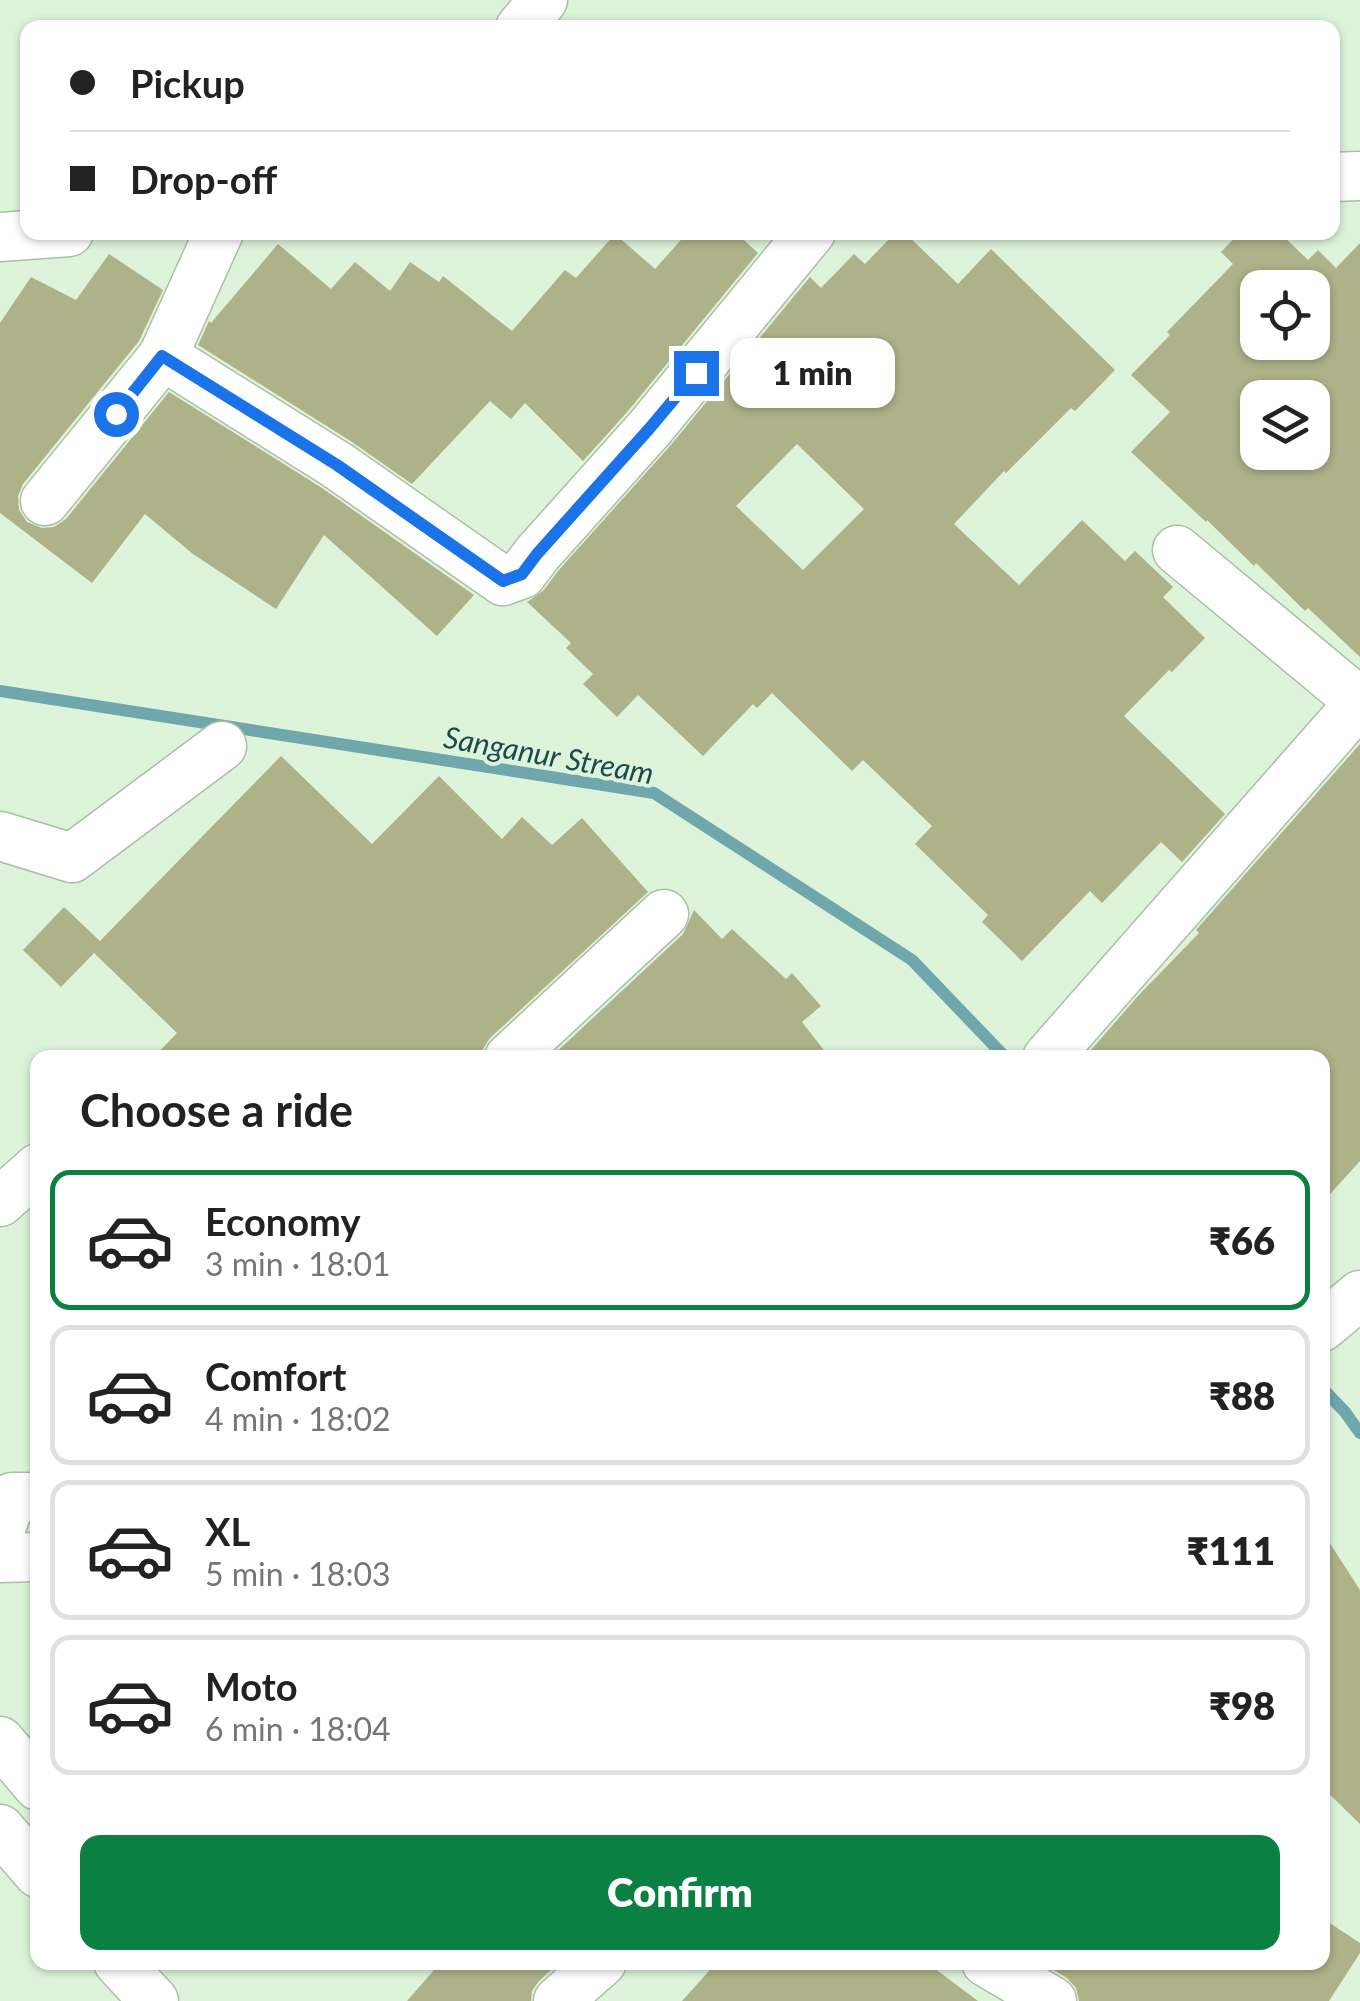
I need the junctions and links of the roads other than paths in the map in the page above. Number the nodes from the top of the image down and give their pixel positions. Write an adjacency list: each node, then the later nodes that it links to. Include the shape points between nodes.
1 (542, 0): 2 (street)
2 (526, 20)
3 (215, 240): 5 (street)
4 (804, 240): 5 (street, via 522,574 503,581 337,465)
5 (162, 356): 6 (street)
6 (46, 500)
7 (1178, 550): 8 (street)
8 (1360, 702): 13 (street)
9 (222, 746): 10 (street, via 72,858)
10 (0, 836)
11 (664, 914): 12 (street)
12 (518, 1050)
13 (1054, 1050)
14 (30, 1175): 15 (street)
15 (0, 1202)
16 (30, 1498): 17 (street, via 12,1497)
17 (0, 1530)
18 (30, 1557): 19 (street)
19 (0, 1558)
20 (0, 1741): 21 (street)
21 (30, 1777)
22 (0, 1829): 23 (street)
23 (30, 1864)
24 (125, 1970): 27 (street)
25 (593, 1970): 28 (street)
26 (1000, 1970): 29 (street)
27 (154, 2001)
28 (558, 2001)
29 (1052, 2001)

